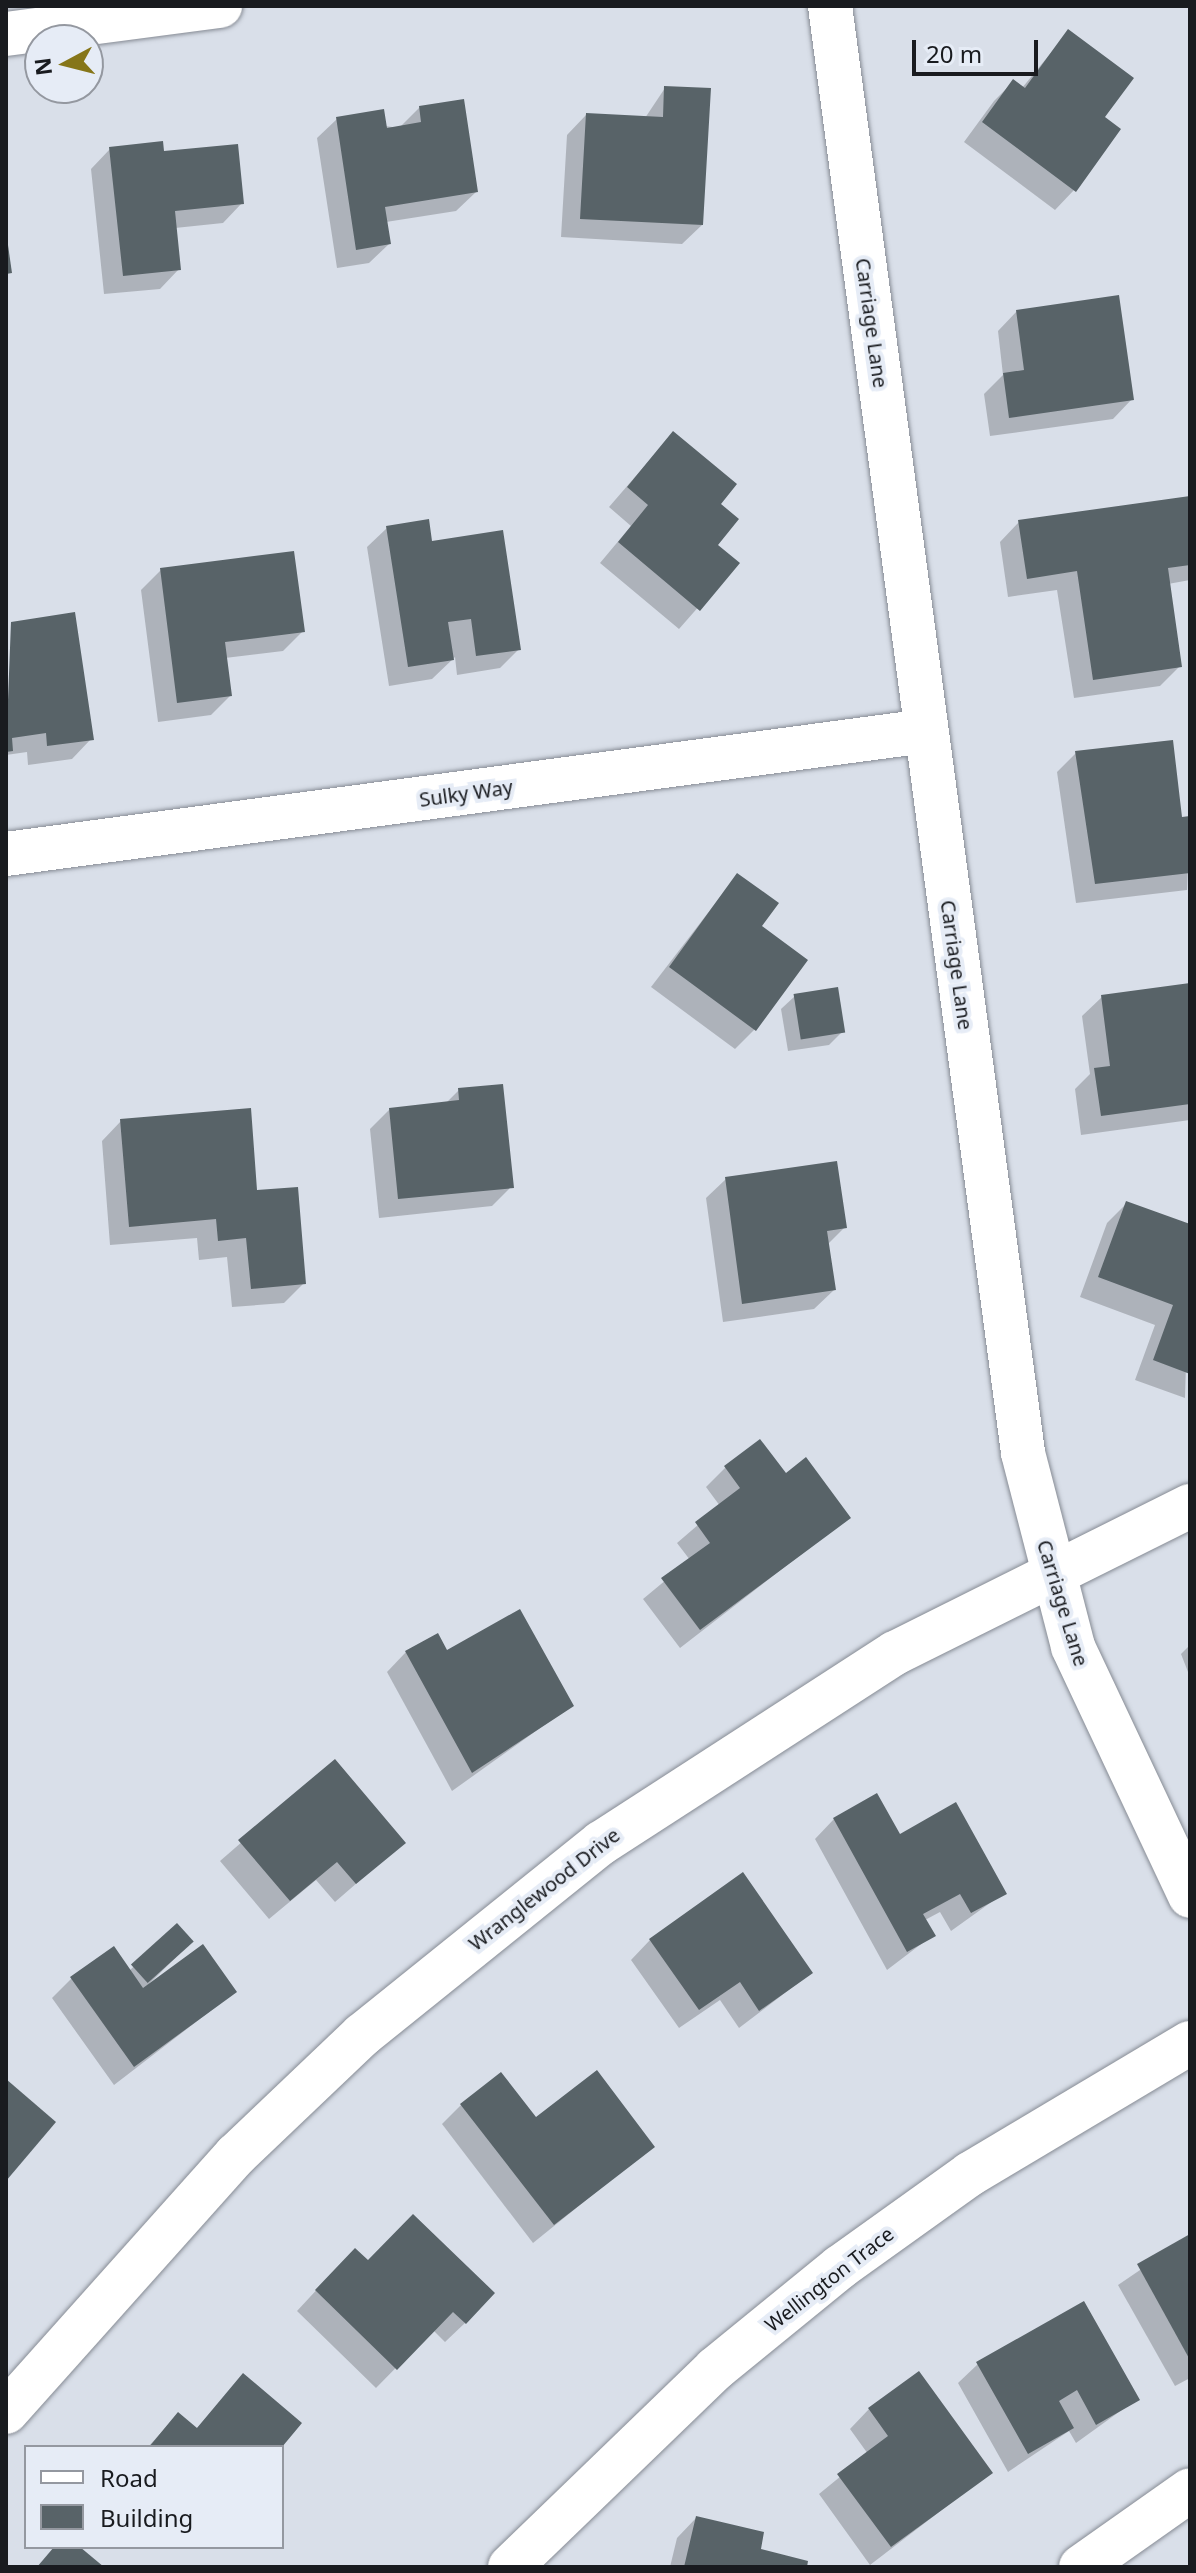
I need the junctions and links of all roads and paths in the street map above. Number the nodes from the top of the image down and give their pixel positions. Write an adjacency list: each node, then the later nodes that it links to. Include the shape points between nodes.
1 (220, 6): 3 (street)
2 (830, 6): 4 (street, Carriage Lane)
3 (6, 34)
4 (926, 731): 5 (street, Sulky Way); 7 (street, Carriage Lane, via 1023,1453)
5 (6, 854)
6 (1190, 1506): 7 (street, Wranglewood Drive)
7 (1049, 1571): 8 (street, Carriage Lane, via 1103,1720); 10 (street, Wranglewood Drive, via 745,1744 497,1923 236,2155)
8 (1190, 1896)
9 (1190, 2043): 12 (street, Wellington Trace, via 970,2174 840,2267 704,2378)
10 (6, 2412)
11 (1190, 2490): 13 (street)
12 (510, 2567)
13 (1081, 2567)

